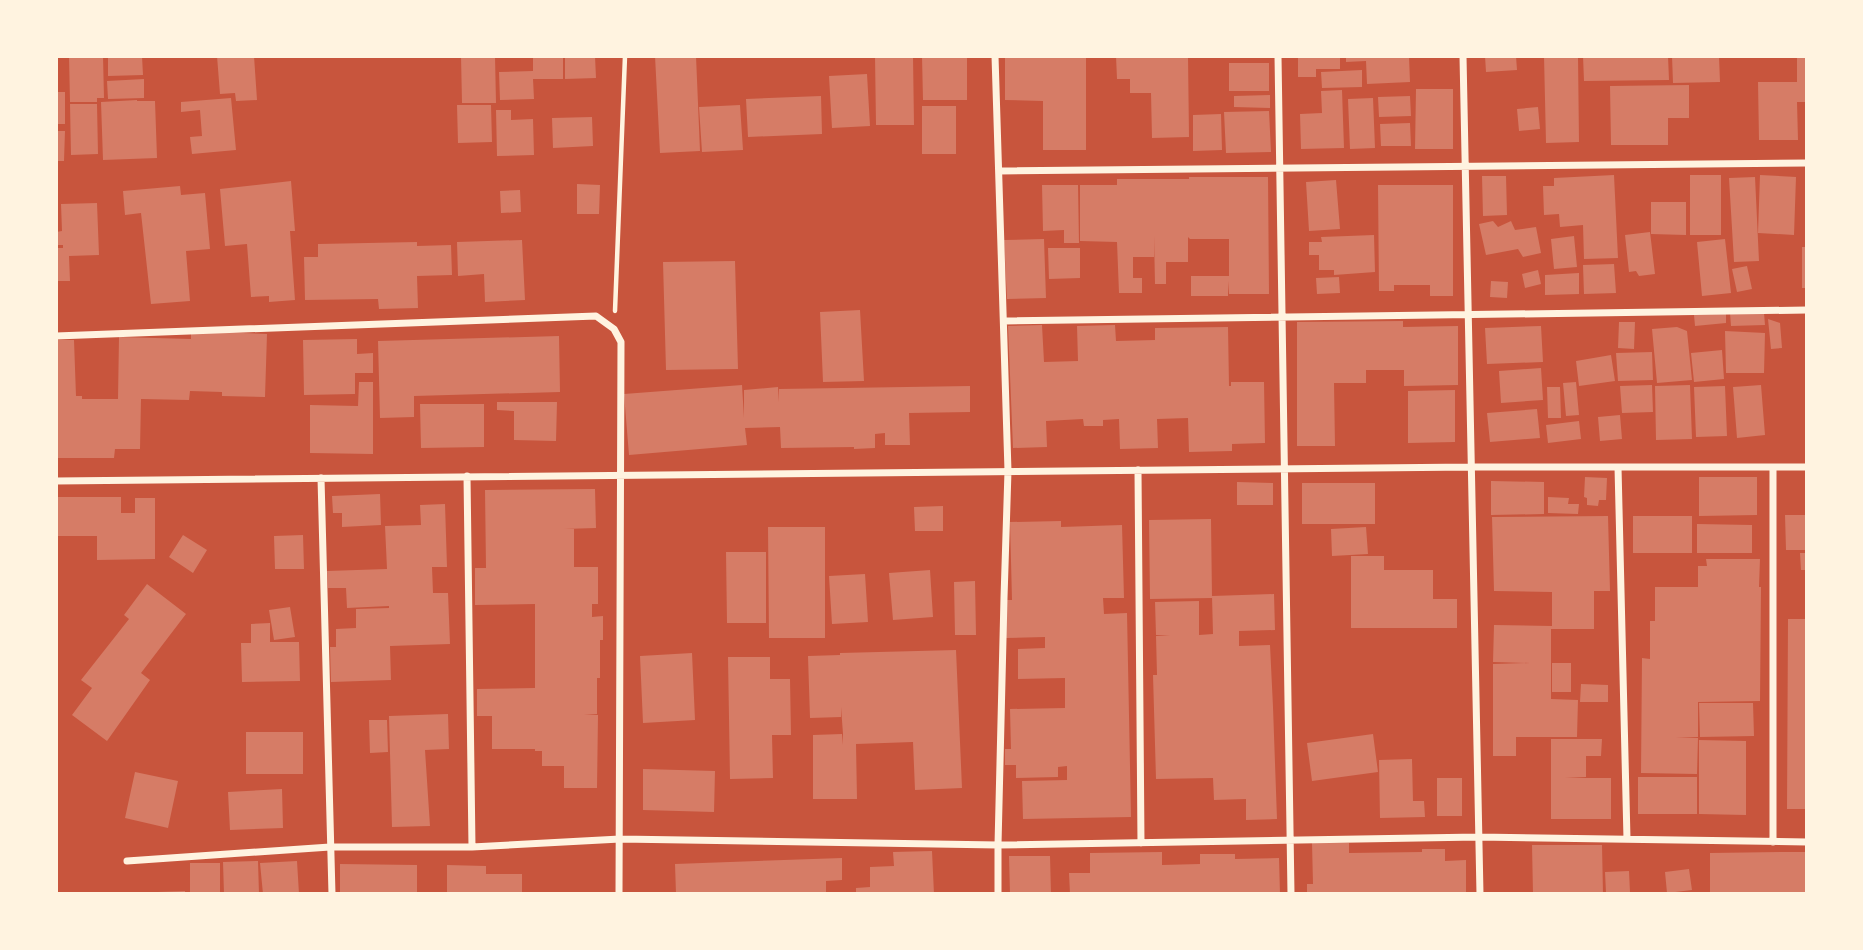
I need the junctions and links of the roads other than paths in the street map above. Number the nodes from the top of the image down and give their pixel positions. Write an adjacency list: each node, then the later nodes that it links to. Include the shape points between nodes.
1 (995, 56): 7 (street)
2 (1278, 56): 6 (street)
3 (1463, 56): 5 (street)
4 (1807, 163): 5 (street)
5 (1465, 166): 6 (street); 9 (street)
6 (1279, 168): 7 (street); 10 (street)
7 (999, 171): 11 (street)
8 (1807, 310): 9 (street)
9 (1468, 314): 10 (street); 13 (street)
10 (1282, 317): 11 (street); 17 (street)
11 (1004, 321): 19 (street)
12 (56, 336): 20 (street, via 596,316 614,329 621,342)
13 (1471, 467): 14 (street); 17 (street); 24 (street)
14 (1618, 467): 15 (street); 26 (street)
15 (1773, 467): 16 (street); 28 (street)
16 (1807, 467)
17 (1284, 469): 18 (street); 27 (street)
18 (1138, 470): 19 (street); 30 (street)
19 (1008, 471): 20 (street); 31 (street)
20 (621, 475): 21 (street); 25 (street)
21 (467, 477): 22 (street); 33 (street)
22 (321, 478): 23 (street); 32 (street)
23 (56, 481)
24 (1478, 837): 26 (street); 27 (street); 39 (street)
25 (620, 839): 31 (street); 33 (street); 36 (street)
26 (1627, 839): 28 (street)
27 (1290, 840): 30 (street); 38 (street)
28 (1773, 842): 29 (street)
29 (1807, 842)
30 (1141, 843): 31 (street)
31 (998, 845): 37 (street)
32 (330, 847): 33 (street); 34 (street); 35 (street)
33 (472, 848)
34 (127, 861)
35 (332, 894)
36 (618, 894)
37 (998, 894)
38 (1291, 894)
39 (1480, 894)

